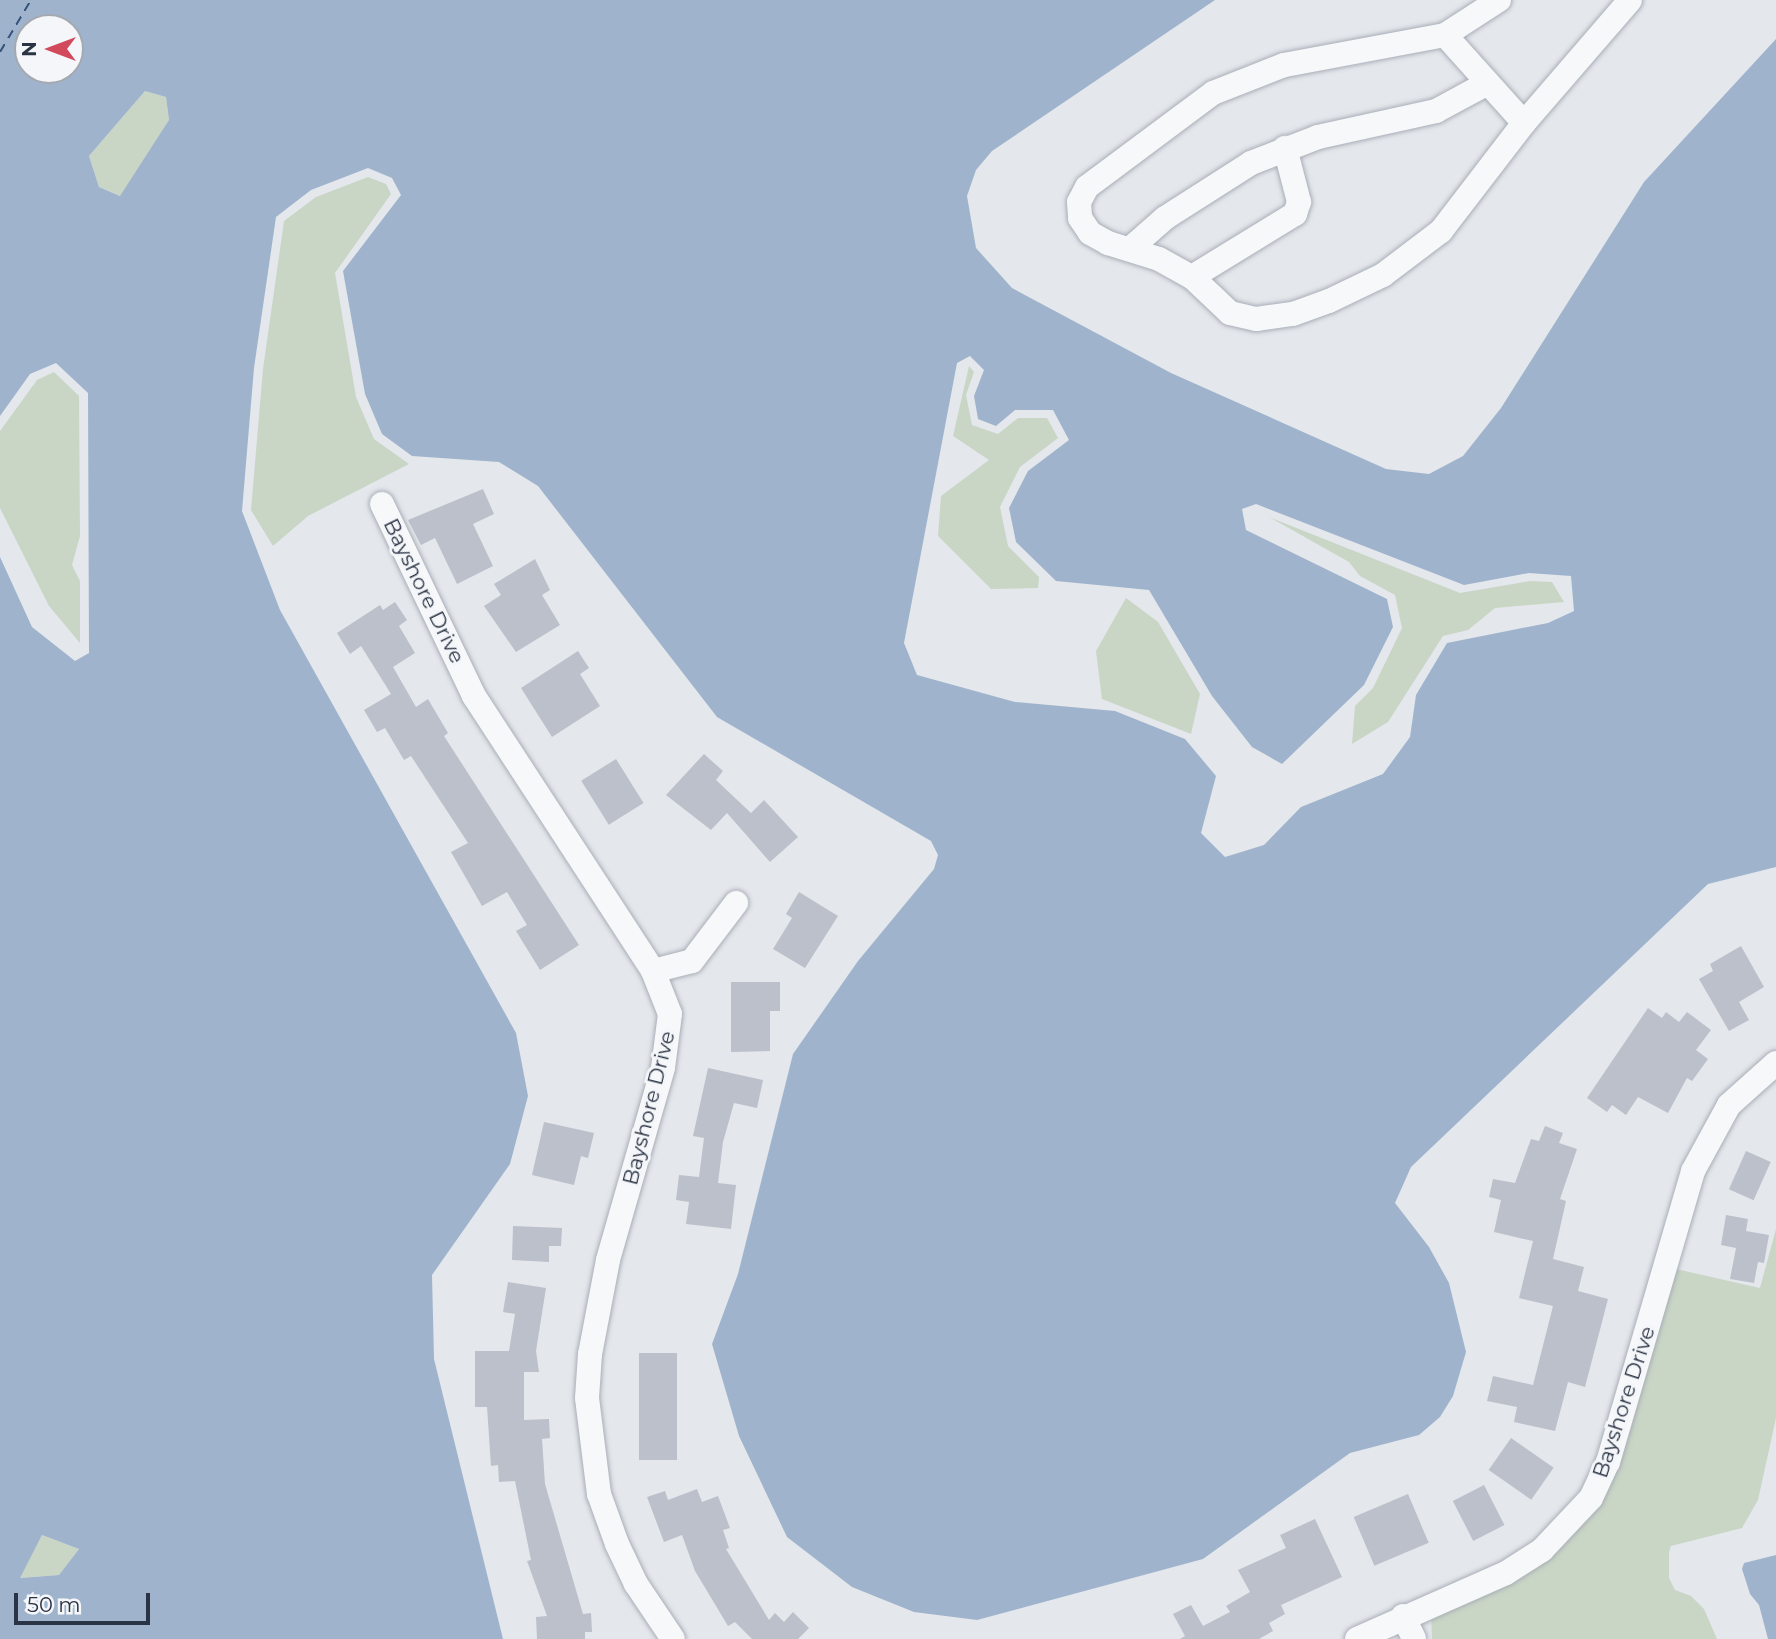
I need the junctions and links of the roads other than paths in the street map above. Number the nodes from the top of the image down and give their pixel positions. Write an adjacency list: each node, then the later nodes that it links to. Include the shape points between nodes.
1 (1499, 0): 3 (street)
2 (1630, 0): 5 (street)
3 (1445, 35): 4 (street); 7 (street, via 1284,65 1213,93 1097,179 1083,195 1080,218 1090,233)
4 (1486, 84): 5 (street); 6 (street, via 1436,111)
5 (1524, 123): 8 (street, via 1441,232 1418,253 1329,301 1293,314 1256,319 1230,313)
6 (1286, 148): 7 (street, via 1212,185); 8 (street, via 1299,202 1296,214)
7 (1131, 248): 8 (street)
8 (1192, 277)
9 (382, 504): 11 (street, Bayshore Drive, via 474,696)
10 (736, 903): 11 (street, via 692,961)
11 (653, 971): 14 (street, Bayshore Drive, via 670,1014 670,1038 608,1260 590,1354 587,1398 599,1494 636,1584)
12 (1776, 1063): 13 (street, Bayshore Drive, via 1729,1105 1692,1171 1608,1462 1591,1497 1533,1556 1506,1573)
13 (1403, 1616): 15 (street, Bayshore Drive); 16 (street)
14 (673, 1639)
15 (1357, 1639)
16 (1414, 1639)

